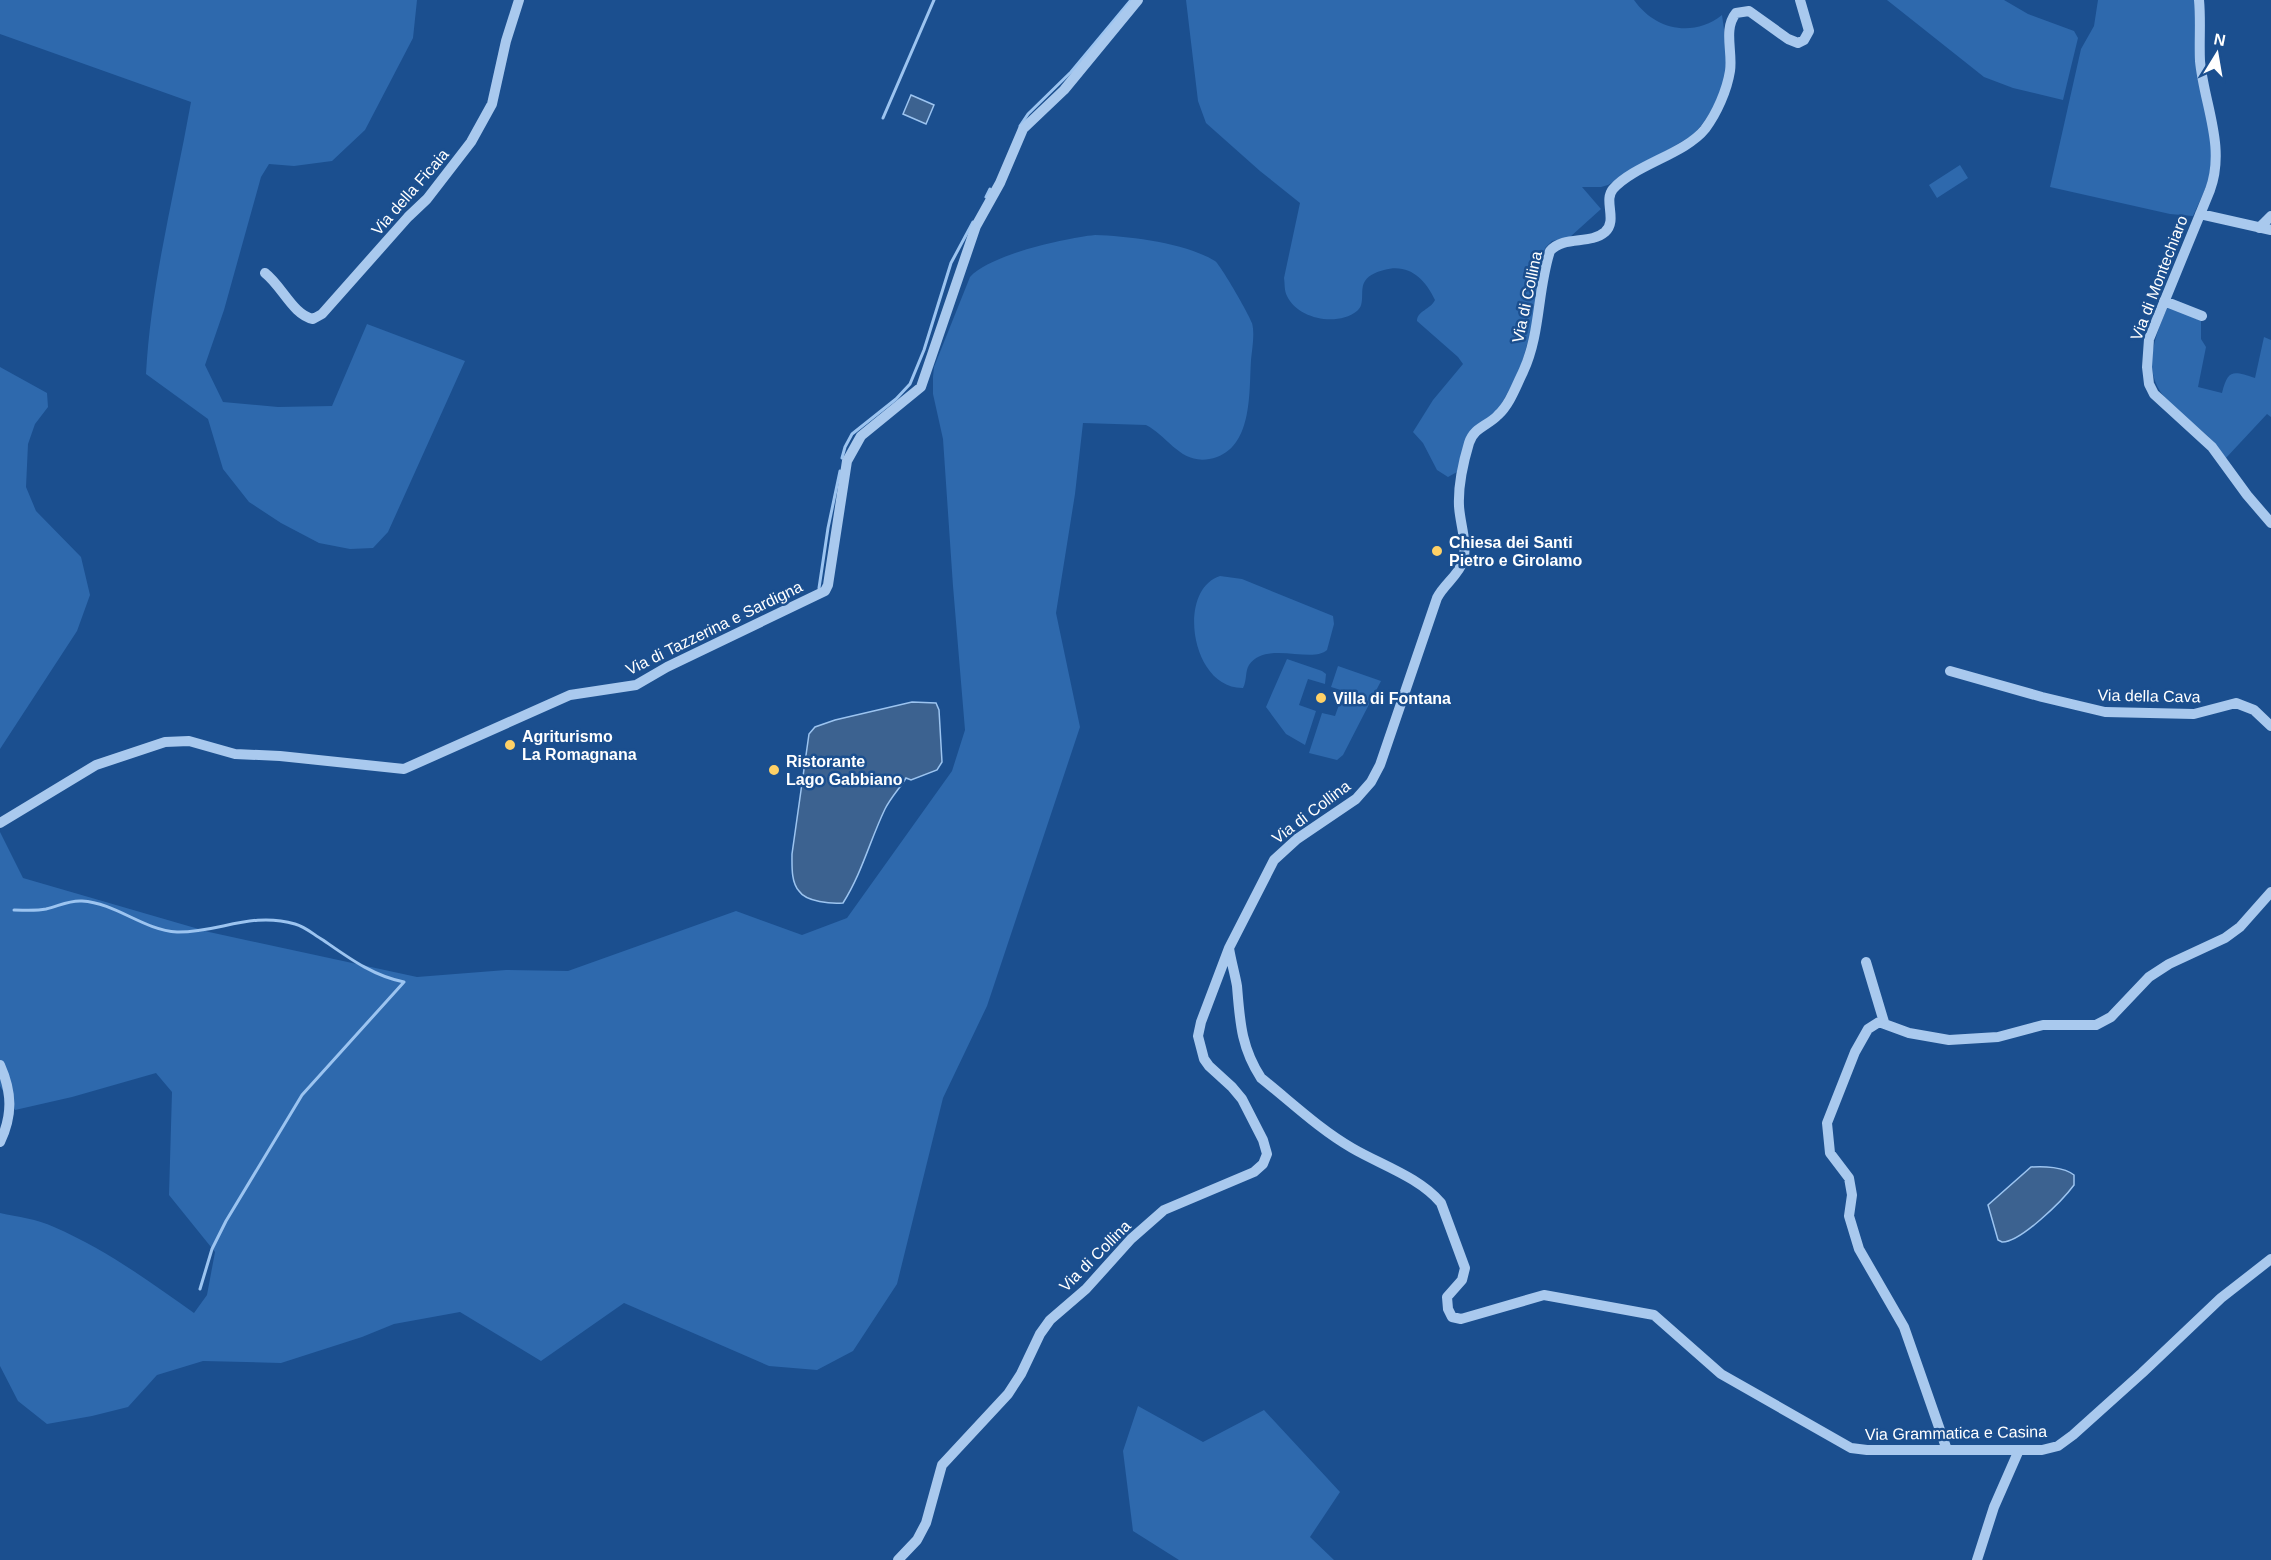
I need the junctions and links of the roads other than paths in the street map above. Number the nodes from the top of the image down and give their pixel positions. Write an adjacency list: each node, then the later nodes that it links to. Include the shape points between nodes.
1 (519, 0): 9 (street, Via della Ficaia, via 492,104 471,142 427,199 322,314 313,319 304,316)
2 (1138, 0): 15 (street, Via di Tazzerina e Sardigna, via 1064,90 1023,129 976,226 921,387 855,443 847,461 825,591 636,685 570,695 404,769 235,754 189,741 165,742 96,765)
3 (1800, 0): 17 (street, Via di Collina, via 1809,31 1798,43 1749,11 1736,13 1731,20 1728,79 1706,127 1688,143 1613,189 1607,230 1598,236 1560,244 1550,251 1526,366 1504,408 1475,431 1469,442 1459,490 1463,563 1437,598 1377,773 1356,799 1277,855)
4 (2199, 0): 5 (street, Via di Montechiaro, via 2200,62 2217,155 2215,176)
5 (2200, 214): 7 (street); 10 (street, Via di Montechiaro)
6 (2271, 216): 7 (street)
7 (2259, 228): 8 (street)
8 (2271, 230)
9 (265, 273)
10 (2164, 301): 11 (street); 12 (street, Via di Montechiaro, via 2147,346 2151,390 2212,447)
11 (2202, 316)
12 (2271, 523)
13 (1950, 671): 14 (street, Via della Cava, via 2105,712 2194,714 2236,703 2254,710)
14 (2271, 726)
15 (0, 823)
16 (2271, 892): 19 (street, via 2240,927 2149,977 2111,1017 2096,1025 2043,1025 1998,1037 1949,1040 1909,1034)
17 (1229, 948): 23 (street, Via Grammatica e Casina, via 1242,1037 1261,1078 1350,1147 1421,1185 1441,1203 1465,1268 1462,1280 1447,1297 1452,1317 1461,1319 1544,1295 1648,1313 1659,1318 1721,1374 1838,1442 1858,1449); 25 (street, Via di Collina, via 1201,1022 1199,1043 1209,1066 1242,1098 1259,1129 1267,1154 1263,1164 1254,1172 1164,1210 1050,1320 1008,1394 942,1465 926,1523 917,1540)
18 (1866, 962): 19 (street)
19 (1884, 1022): 23 (street, via 1874,1023 1865,1032 1848,1070 1827,1123 1830,1153 1850,1178 1849,1216 1859,1249 1904,1327)
20 (0, 1065): 21 (street, via 9,1087 10,1103 9,1119)
21 (0, 1142)
22 (2271, 1258): 24 (street, Via Grammatica e Casina, via 2221,1298 2067,1441 2051,1449)
23 (1947, 1450): 24 (street, Via Grammatica e Casina)
24 (2019, 1450): 26 (street)
25 (898, 1560)
26 (1977, 1560)

